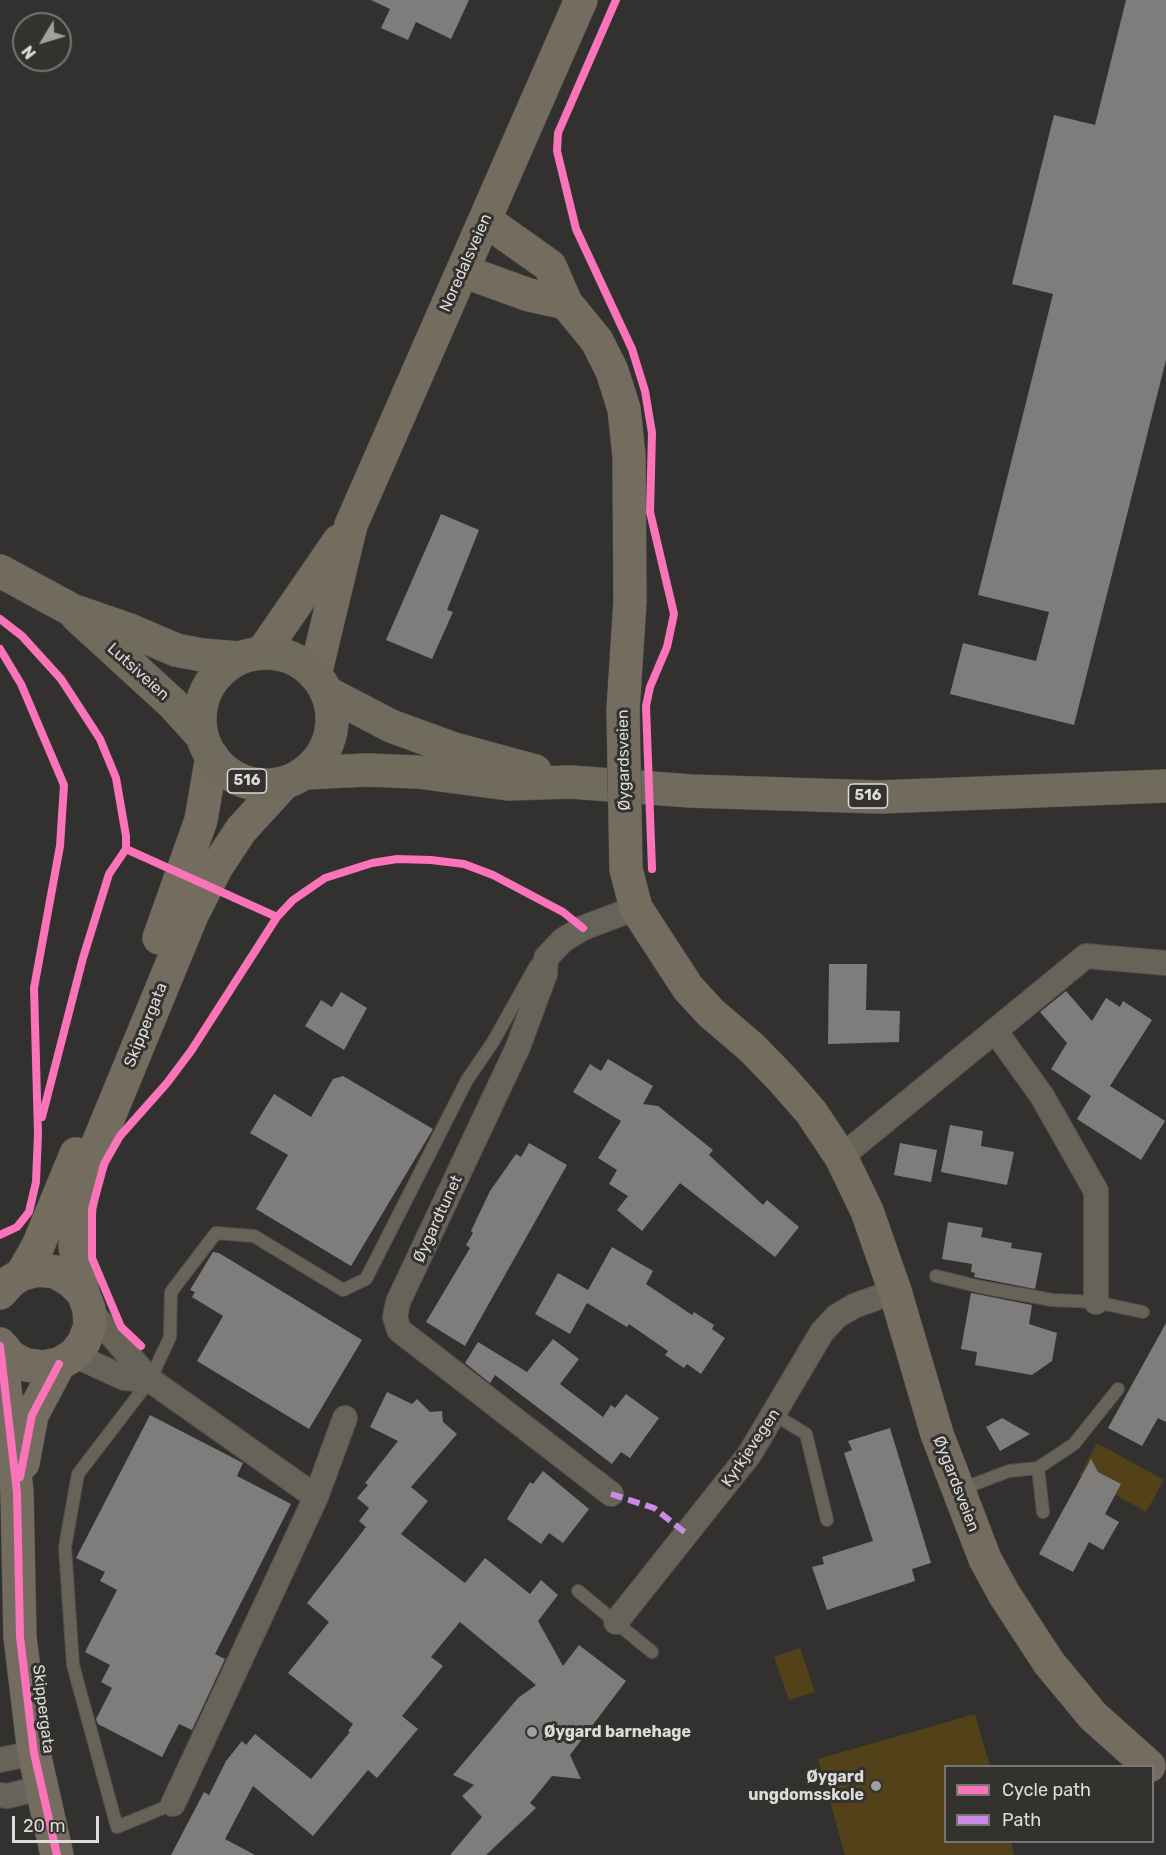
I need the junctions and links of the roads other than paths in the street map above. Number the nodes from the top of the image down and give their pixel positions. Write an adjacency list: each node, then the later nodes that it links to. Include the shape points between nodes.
1 (581, 0): 2 (main road, Noredalsveien)
2 (485, 220): 3 (main road, Noredalsveien); 4 (main road, Øygardsveien, via 550,266)
3 (463, 272): 4 (main road, via 529,295); 5 (main road, Noredalsveien)
4 (566, 303): 14 (main road, Øygardsveien, bridge, via 597,340 624,409 629,456 630,601 623,710 626,870)
5 (351, 525): 8 (main road, Noredalsveien); 9 (main road, Noredalsveien)
6 (0, 571): 7 (main road, Lutsiveien / 516)
7 (72, 610): 8 (main road, Lutsiveien / 516, via 176,650 202,655); 10 (main road, Lutsiveien / 516, via 172,703)
8 (251, 655): 9 (main road, 516, via 285,655 301,663); 10 (main road, via 220,670 206,691 200,713)
9 (321, 683): 11 (main road, via 332,721 327,744 321,756); 12 (main road, 516, via 391,726 454,749)
10 (207, 746): 11 (main road, 516, via 228,773 239,779 261,785); 20 (main road, Skippergata, via 201,820 173,902 38,1246)
11 (294, 778): 12 (main road, 516, via 367,770 418,772 508,784); 22 (main road, Skippergata, via 241,830 216,868 192,915 94,1153 82,1194 75,1246)
12 (571, 782): 13 (main road, 516, via 690,791 879,796)
13 (1166, 786)
14 (636, 908): 15 (street, via 583,928 563,940); 18 (main road, Øygardsveien, via 688,988 782,1079 811,1112)
15 (546, 958): 27 (lane, via 536,965 467,1080 366,1279 343,1290 254,1236 216,1233 171,1292 170,1337); 34 (street, Øygardtunet, via 545,974 518,1047 398,1302 396,1323 399,1330)
16 (1166, 963): 17 (street, via 1086,956)
17 (996, 1032): 18 (street); 23 (street, via 1042,1096 1096,1191)
18 (841, 1157): 21 (main road, Øygardsveien, via 867,1211)
19 (936, 1276): 23 (lane, via 1052,1300)
20 (8, 1281): 22 (main road, Skippergata, via 39,1270 56,1272 71,1281)
21 (895, 1291): 29 (street, Kyrkjevegen, via 837,1316 822,1332); 32 (main road, Øygardsveien)
22 (86, 1301): 26 (main road, Skippergata, via 90,1326 84,1342); 27 (street)
23 (1096, 1302): 24 (lane)
24 (1143, 1312)
25 (0, 1345): 26 (main road, Skippergata, via 26,1365 43,1367); 33 (main road, Skippergata)
26 (66, 1360): 27 (street, via 124,1378); 33 (main road, Skippergata, via 32,1415)
27 (150, 1380): 35 (street); 48 (lane, via 78,1474 65,1547 73,1665 117,1827)
28 (1118, 1389): 31 (lane, via 1074,1443)
29 (775, 1415): 37 (lane, via 806,1434); 39 (street, Kyrkjevegen, via 731,1480)
30 (345, 1418): 35 (street)
31 (1038, 1468): 32 (lane, via 1009,1471); 36 (lane)
32 (958, 1491): 43 (main road, Øygardsveien, via 985,1559 1043,1669)
33 (17, 1492): 41 (main road, Skippergata, via 20,1637)
34 (611, 1494)
35 (316, 1497): 48 (street)
36 (1042, 1512)
37 (827, 1520)
38 (578, 1591): 39 (lane)
39 (616, 1622): 40 (lane)
40 (652, 1652)
41 (34, 1753): 42 (street); 46 (main road, Skippergata)
42 (0, 1760)
43 (1147, 1765)
44 (1154, 1772): 45 (main road)
45 (1166, 1781)
46 (41, 1788): 47 (street); 49 (main road, Skippergata)
47 (0, 1795)
48 (173, 1804)
49 (57, 1855)

